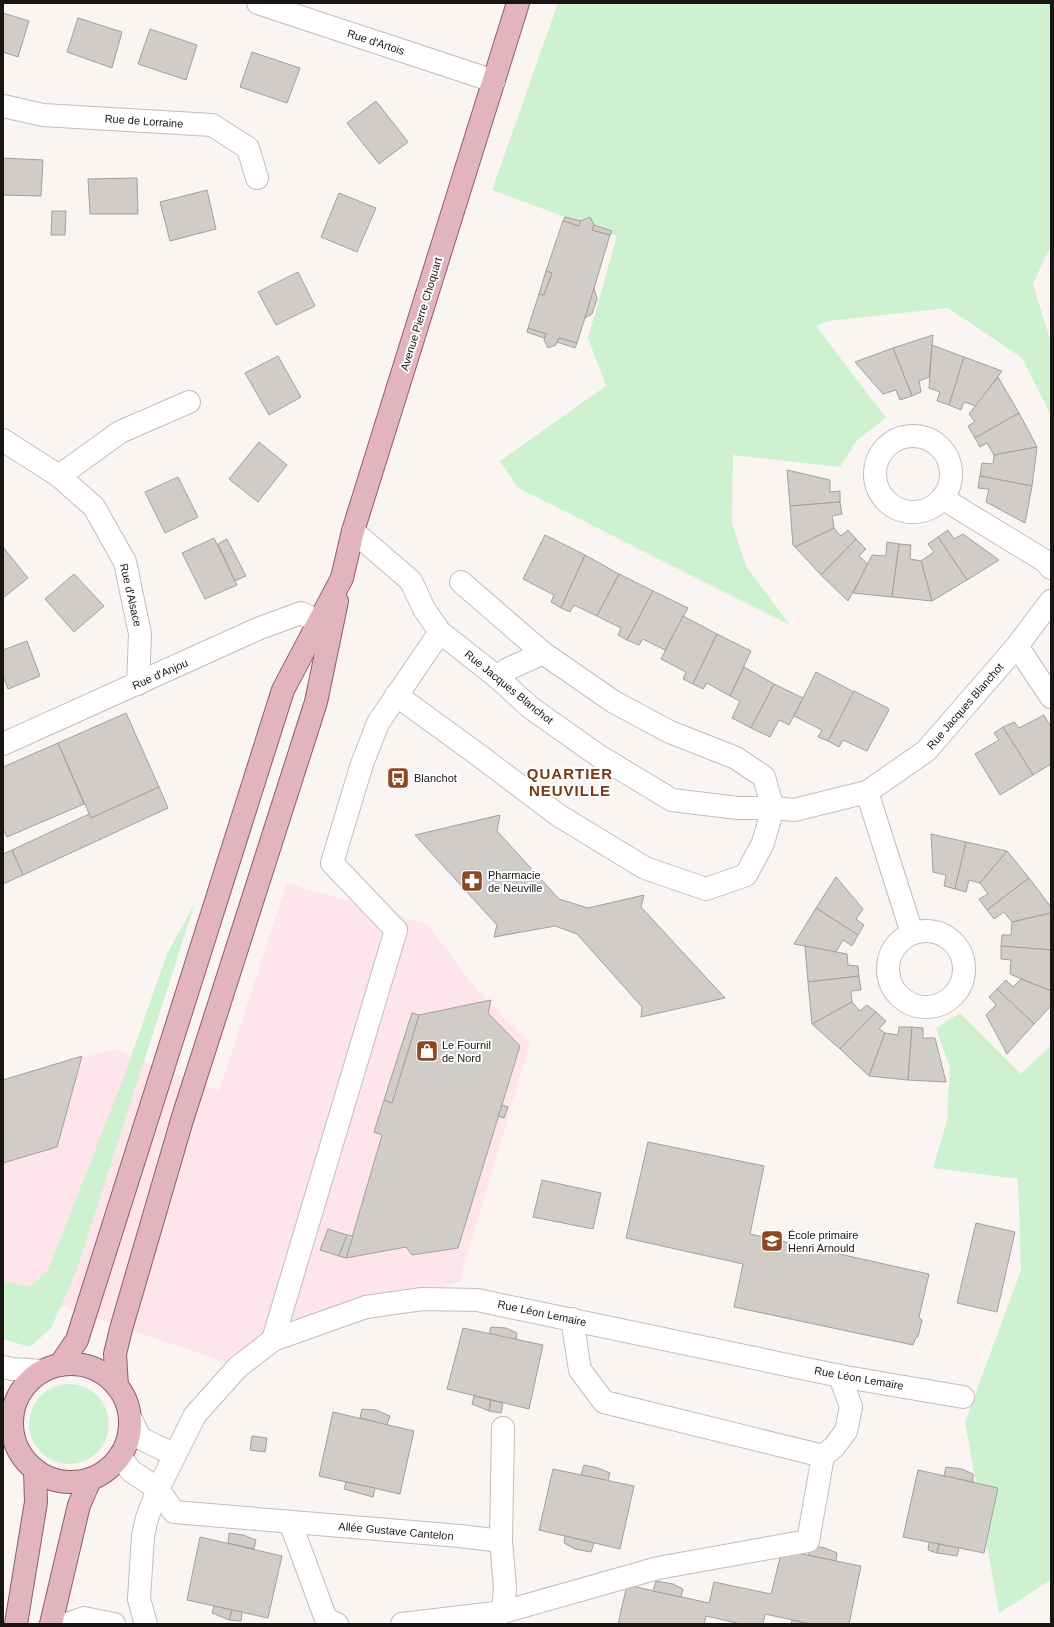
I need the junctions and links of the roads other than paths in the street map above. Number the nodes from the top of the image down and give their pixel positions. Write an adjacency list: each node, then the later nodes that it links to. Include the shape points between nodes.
1 (258, 3): 3 (street, Rue d'Artois)
2 (518, 3): 3 (main road, Avenue Pierre Choquart)
3 (494, 81): 10 (main road, Avenue Pierre Choquart)
4 (3, 106): 5 (street, Rue de Lorraine, via 44,115 212,126 248,148)
5 (257, 178)
6 (189, 402): 8 (street, via 120,432)
7 (3, 440): 8 (street, Rue d'Alsace)
8 (59, 476): 20 (street, Rue d'Alsace, via 94,507 125,562 140,634)
9 (942, 498): 11 (street, via 1045,561)
10 (353, 531): 12 (main road, Avenue Pierre Choquart); 16 (street, Rue Jacques Blanchot, via 411,580 424,609)
11 (1051, 568)
12 (342, 578): 15 (main road, Avenue Pierre Choquart); 32 (main road, via 316,702 182,1120 121,1329 115,1354)
13 (461, 582): 18 (street)
14 (1051, 601): 17 (street, Rue Jacques Blanchot)
15 (318, 621): 20 (street, Rue d'Anjou, via 301,614 260,628); 30 (main road, Avenue Pierre Choquart, via 283,690 77,1340)
16 (440, 632): 19 (street, Rue Jacques Blanchot); 21 (street)
17 (1017, 646): 22 (street); 24 (street, Rue Jacques Blanchot, via 926,751)
18 (543, 653): 19 (street, via 508,669); 25 (street, via 614,702 670,732 736,758 764,777)
19 (497, 677): 25 (street, Rue Jacques Blanchot, via 537,712 599,756 672,800 738,808)
20 (138, 684): 23 (street, Rue d'Anjou)
21 (396, 695): 25 (street, via 558,815 645,868 706,889 746,875 763,843); 28 (street, via 378,723 332,863 396,930)
22 (1051, 697)
23 (3, 744)
24 (867, 792): 25 (street, Rue Jacques Blanchot, via 794,810); 26 (street)
25 (773, 808)
26 (912, 933)
27 (572, 1319): 28 (street, Rue Léon Lemaire, via 477,1300 422,1299 366,1307); 31 (street, Rue Léon Lemaire); 39 (street, via 580,1370 604,1402)
28 (273, 1340): 37 (street, Rue Léon Lemaire, via 238,1367 195,1415)
29 (3, 1366): 30 (street, via 12,1369)
30 (52, 1368): 32 (main road, via 82,1365 101,1372); 35 (main road, via 28,1383 18,1399)
31 (840, 1376): 33 (street, Rue Léon Lemaire); 39 (street, via 851,1407 846,1431 834,1447)
32 (118, 1386): 34 (main road)
33 (963, 1397)
34 (131, 1419): 37 (street, via 140,1438); 38 (main road, via 128,1439)
35 (8, 1428): 40 (main road, via 25,1461)
36 (503, 1428): 44 (street)
37 (175, 1455): 42 (street, Rue Léon Lemaire)
38 (120, 1456): 41 (main road, via 107,1471); 42 (street, via 131,1471)
39 (823, 1456): 45 (street, via 808,1541 658,1568)
40 (35, 1470): 41 (main road, via 52,1480 71,1483); 47 (main road, via 36,1502)
41 (90, 1480): 48 (main road, via 79,1506)
42 (158, 1489): 43 (street, Allée Gustave Cantelon, via 174,1512); 46 (street, Rue Léon Lemaire, via 143,1536 139,1599)
43 (290, 1522): 44 (street, Allée Gustave Cantelon); 51 (street, via 326,1619)
44 (501, 1541): 45 (street, via 505,1587)
45 (503, 1612): 52 (street)
46 (146, 1622): 50 (street)
47 (16, 1624)
48 (50, 1624)
49 (67, 1624): 50 (street, via 84,1618)
50 (115, 1624)
51 (337, 1624)
52 (402, 1624)

